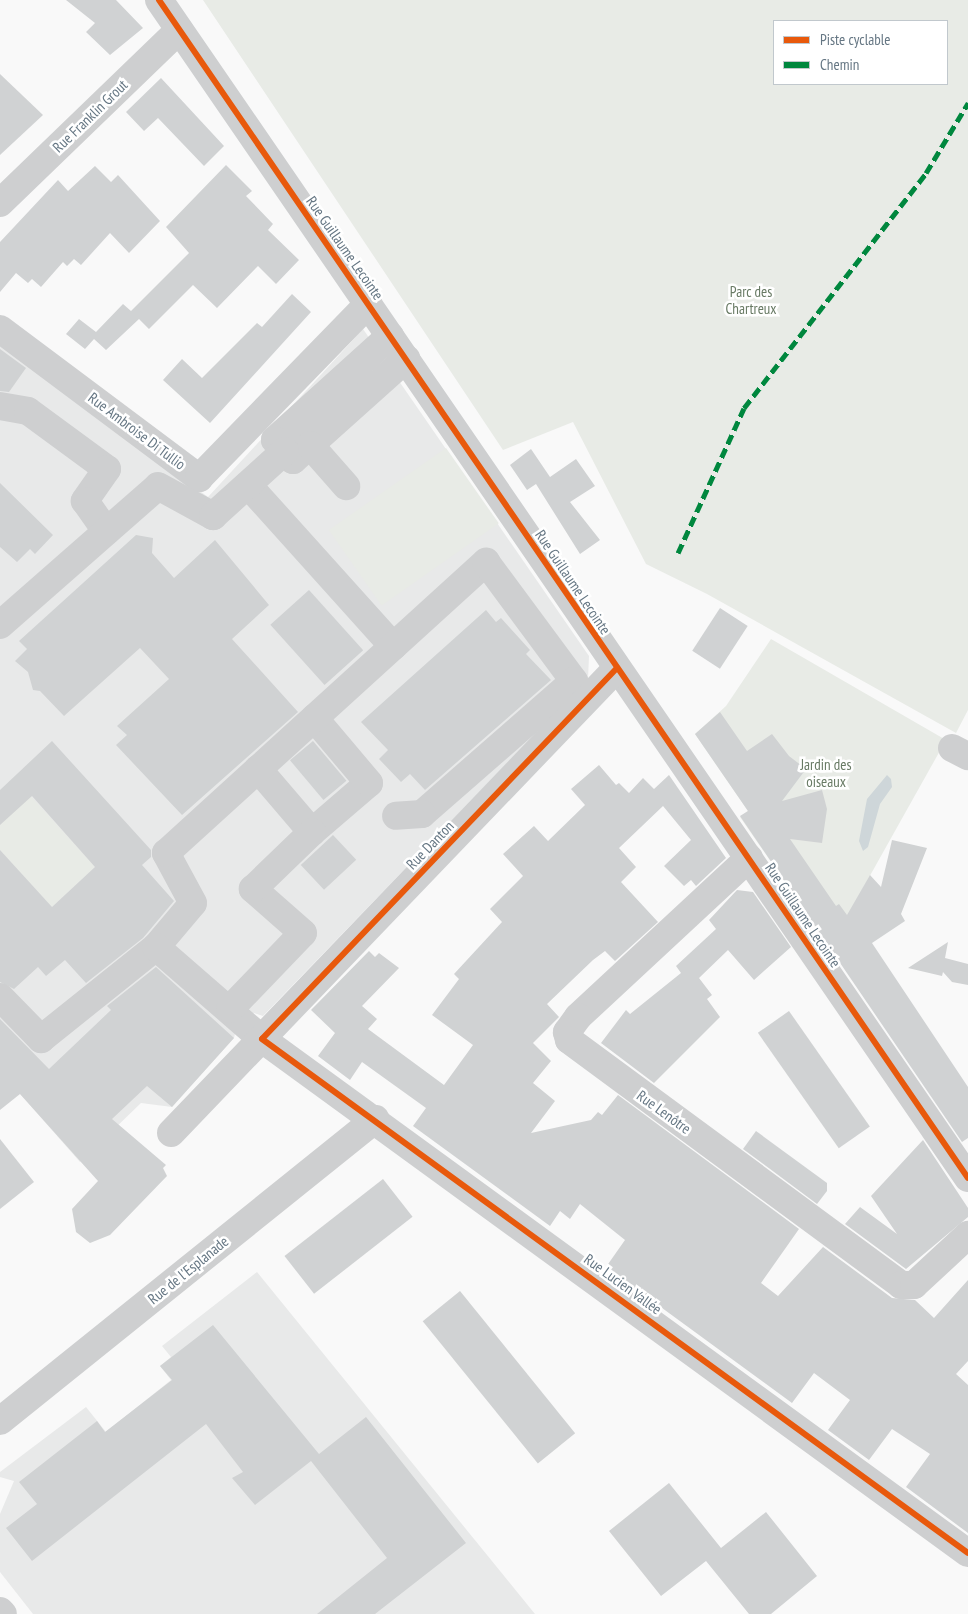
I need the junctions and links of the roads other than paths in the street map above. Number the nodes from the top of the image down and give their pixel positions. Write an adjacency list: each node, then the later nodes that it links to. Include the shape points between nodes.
1 (158, 0): 2 (street, Rue Guillaume Lecointe)
2 (179, 30): 3 (street, Rue Franklin Grout); 4 (street, Rue Guillaume Lecointe)
3 (0, 203)
4 (368, 304): 5 (street, Rue Ambroise Di Tullio, via 199,478); 6 (street, Rue Guillaume Lecointe)
5 (0, 329)
6 (390, 336): 7 (street, Rue Guillaume Lecointe); 9 (street, via 275,440)
7 (406, 359): 9 (street); 15 (street, Rue Guillaume Lecointe)
8 (0, 406): 12 (street, via 28,412 107,469 85,501)
9 (298, 448): 10 (street); 11 (street)
10 (248, 485): 12 (street, via 212,516 158,486); 14 (street)
11 (346, 486)
12 (106, 531): 13 (street)
13 (0, 626)
14 (393, 646): 16 (street); 18 (street, via 486,562 574,682 422,814)
15 (617, 668): 20 (street, Rue Guillaume Lecointe); 24 (street, Rue Danton)
16 (314, 718): 17 (street); 19 (street, via 369,783)
17 (258, 769): 19 (street); 21 (street, via 166,853 193,903)
18 (396, 816)
19 (312, 832): 23 (street, via 253,889 303,933)
20 (749, 858): 27 (street, Rue Guillaume Lecointe); 28 (street, Rue Lenôtre, via 578,1017 567,1032 568,1040 901,1285 914,1285)
21 (156, 947): 22 (street, via 41,1039); 23 (street, Rue Lucien Vallée)
22 (0, 997)
23 (230, 1009): 24 (street, Rue Lucien Vallée)
24 (262, 1039): 25 (street, Rue Lucien Vallée); 26 (street, Rue Danton)
25 (376, 1119): 29 (street, Rue de l'Esplanade); 30 (street, Rue Lucien Vallée)
26 (172, 1133)
27 (968, 1178)
28 (968, 1235)
29 (0, 1421)
30 (968, 1553)
31 (0, 1610): 32 (street)
32 (3, 1614)

